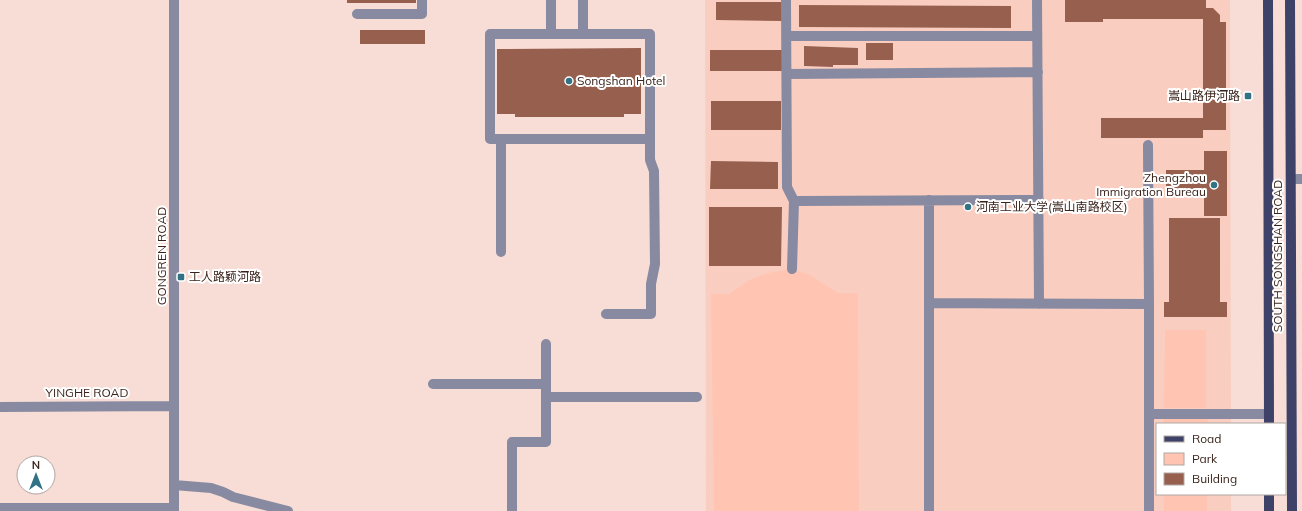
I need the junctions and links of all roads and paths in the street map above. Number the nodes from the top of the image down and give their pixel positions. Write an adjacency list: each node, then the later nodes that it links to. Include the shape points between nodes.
1 (174, 0): 36 (street, GONGREN ROAD)
2 (422, 0): 9 (street, via 422,14)
3 (551, 0): 10 (street)
4 (583, 0): 11 (street)
5 (786, 0): 12 (street)
6 (1037, 0): 13 (street)
7 (1268, 0): 38 (main road, SOUTH SONGSHAN ROAD)
8 (1290, 0): 19 (main road, SOUTH SONGSHAN ROAD)
9 (357, 14)
10 (551, 34): 11 (street); 16 (street, via 490,34 490,139)
11 (583, 34): 17 (street, via 650,34)
12 (787, 36): 13 (street); 15 (street)
13 (1038, 36): 14 (street)
14 (1038, 72): 15 (street); 22 (street)
15 (787, 74): 23 (street, via 787,187)
16 (501, 139): 17 (street); 24 (street)
17 (650, 139): 29 (street, via 650,160 654,171 655,264 651,284 651,314)
18 (1148, 145): 28 (street)
19 (1291, 179): 20 (street); 48 (main road, SOUTH SONGSHAN ROAD)
20 (1302, 179)
21 (929, 200): 22 (street); 23 (street); 26 (street)
22 (1039, 200): 27 (street)
23 (794, 201): 25 (street)
24 (501, 252)
25 (792, 269)
26 (929, 303): 27 (street); 45 (street)
27 (1039, 304): 28 (street)
28 (1149, 304): 37 (street)
29 (606, 314)
30 (546, 344): 32 (street)
31 (433, 384): 32 (street)
32 (546, 384): 33 (street)
33 (546, 397): 34 (street); 44 (street, via 546,442 512,442)
34 (697, 397)
35 (0, 406): 36 (street, YINGHE ROAD)
36 (174, 406): 39 (street, GONGREN ROAD)
37 (1149, 414): 38 (street); 46 (street)
38 (1268, 419)
39 (174, 485): 42 (street, GONGREN ROAD); 43 (street, via 211,488 233,497)
40 (1269, 495): 47 (main road)
41 (0, 508): 42 (street)
42 (174, 509)
43 (288, 511)
44 (512, 511)
45 (929, 511)
46 (1149, 511)
47 (1269, 511)
48 (1292, 511)

